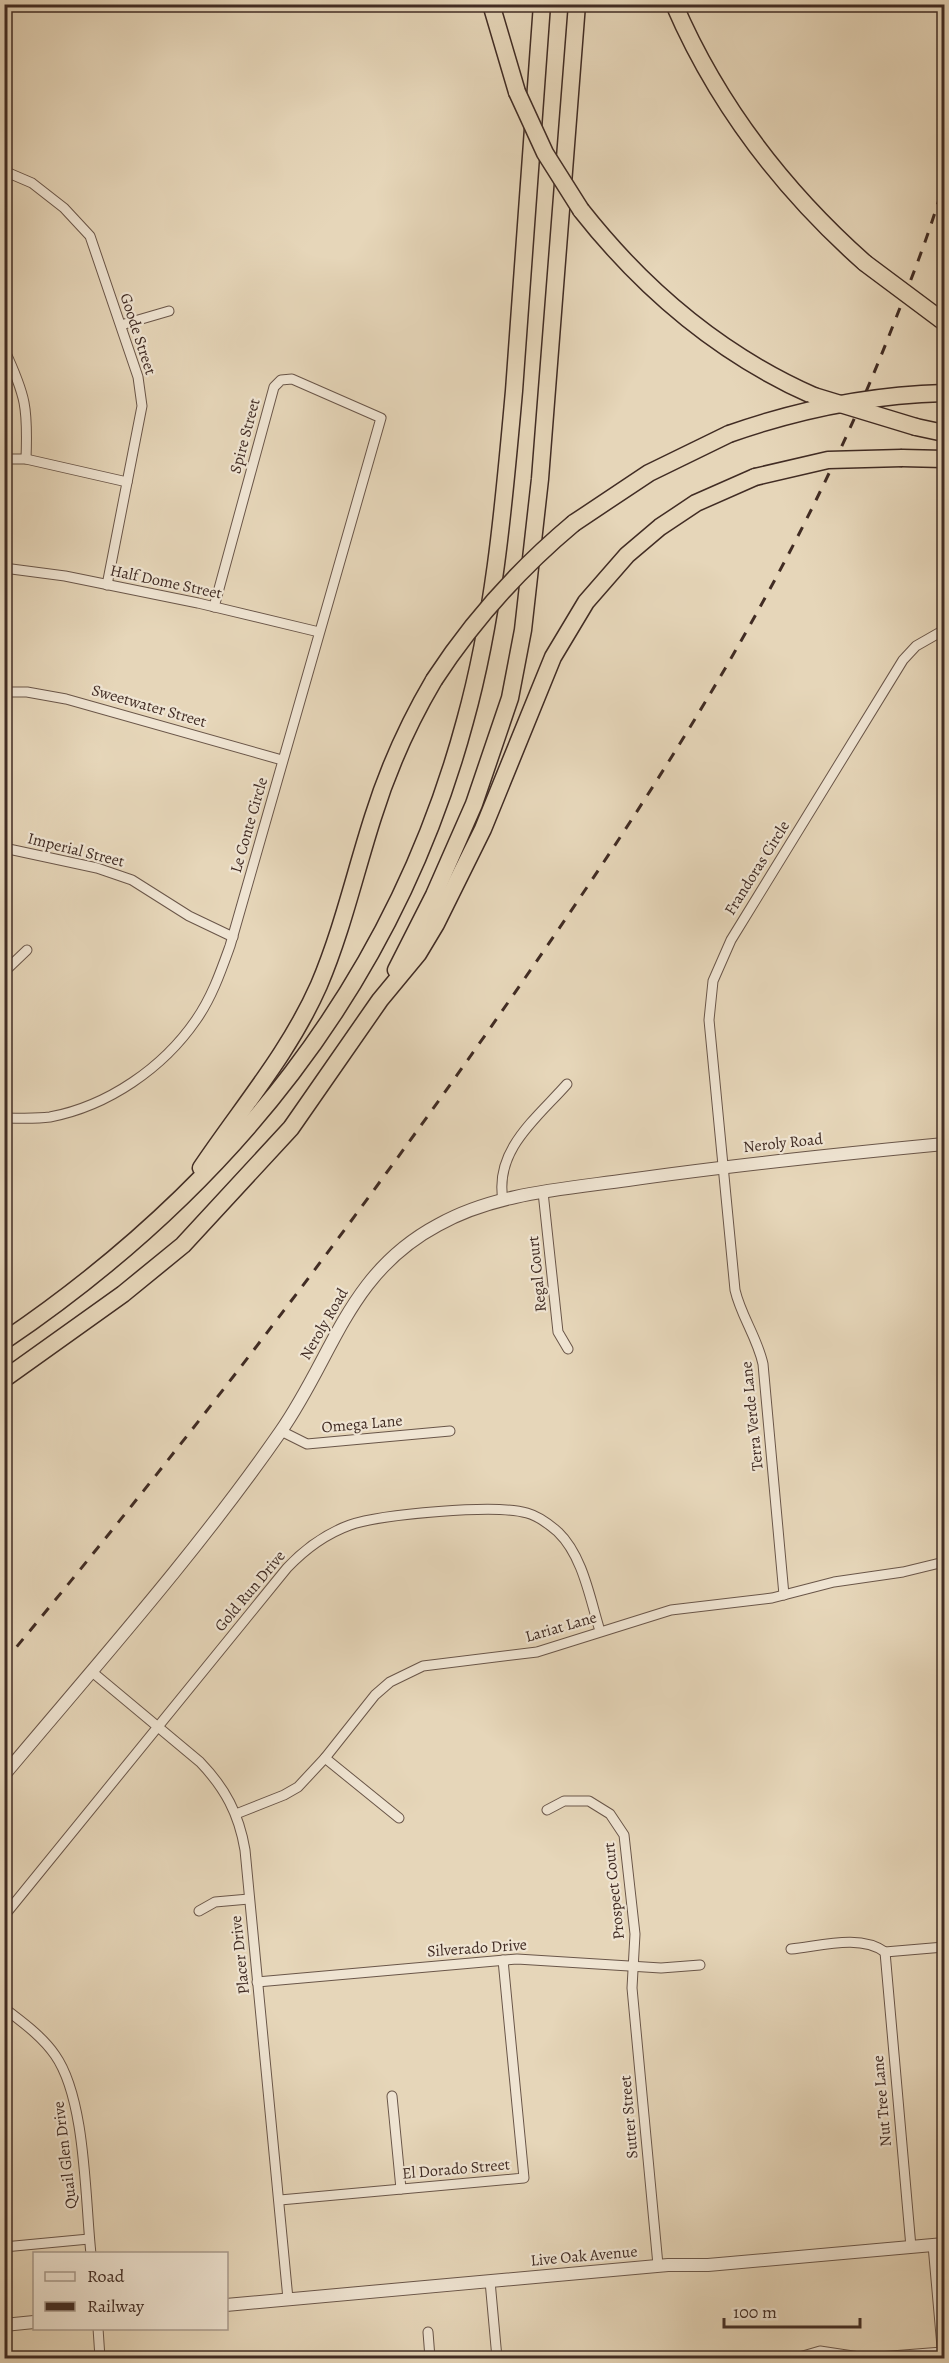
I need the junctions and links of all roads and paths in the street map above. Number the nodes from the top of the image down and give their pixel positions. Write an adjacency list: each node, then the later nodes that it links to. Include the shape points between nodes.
1 (491, 4): 12 (highway, bridge, via 517,92 545,153 581,210 630,268 687,319 748,362 814,396)
2 (542, 4): 35 (highway, via 502,527 466,719 440,801 371,957 325,1029 272,1100)
3 (577, 4): 28 (highway, via 540,479 523,630 510,698 474,804 434,895)
4 (674, 4): 7 (highway, bridge, via 709,74 754,143 806,206 865,262)
5 (4, 171): 8 (street, Goode Street, via 32,183 64,208 90,236)
6 (168, 311): 8 (street)
7 (945, 322)
8 (121, 326): 16 (street, Goode Street, via 138,377 142,406)
9 (4, 349): 14 (street, via 23,390 28,417)
10 (945, 393): 35 (highway, bridge, via 836,404 782,416 729,434 649,472 574,523 497,596 434,680 406,732 388,773 337,937 308,1008 270,1074)
11 (381, 418): 19 (street, Spire Street, via 292,380 281,380 274,387); 21 (street, Le Conte Circle)
12 (945, 433)
13 (4, 459): 14 (street)
14 (26, 459): 16 (street)
15 (945, 459): 28 (highway, bridge, via 828,460 755,477 715,493 660,527 627,555 586,602 553,657 453,893 418,954)
16 (127, 482): 18 (street, Goode Street)
17 (4, 568): 18 (street, Half Dome Street)
18 (107, 585): 19 (street, Half Dome Street)
19 (214, 607): 21 (street, Half Dome Street)
20 (945, 630): 32 (street, Frandoras Circle, via 923,641 903,660 730,940 721,961 709,1020)
21 (319, 632): 23 (street, Le Conte Circle)
22 (4, 692): 23 (street, Sweetwater Street, via 66,699)
23 (282, 760): 25 (street, Le Conte Circle)
24 (4, 848): 25 (street, Imperial Street, via 97,868 132,880 189,916)
25 (233, 937): 30 (street, Le Conte Circle, via 216,985 196,1020 151,1068 126,1087 76,1110 35,1119)
26 (27, 950): 27 (street)
27 (4, 972)
28 (380, 1000): 38 (highway, via 291,1128 183,1245)
29 (567, 1084): 34 (street, via 508,1151 501,1177)
30 (4, 1118)
31 (945, 1144): 32 (street, Neroly Road)
32 (724, 1166): 33 (street, Neroly Road); 42 (street, Terra Verde Lane, via 735,1290 763,1364)
33 (543, 1192): 34 (street, Neroly Road); 37 (street, Regal Court, via 558,1332)
34 (503, 1200): 39 (street, Neroly Road, via 440,1223 381,1269 350,1306)
35 (177, 1203): 36 (highway, via 102,1270)
36 (4, 1341)
37 (568, 1349)
38 (4, 1380)
39 (281, 1431): 40 (street, Omega Lane, via 307,1444); 44 (street, Neroly Road)
40 (450, 1431)
41 (945, 1562): 42 (street, Lariat Lane)
42 (784, 1595): 43 (street, Lariat Lane, via 671,1610)
43 (600, 1631): 45 (street, Gold Run Drive, via 570,1546 528,1513 497,1509 365,1521 334,1532 302,1553); 46 (street, Lariat Lane, via 537,1652 436,1662 405,1673 375,1695)
44 (91, 1671): 45 (street, Placer Drive); 47 (street, Neroly Road)
45 (158, 1727): 49 (street, Placer Drive, via 216,1778); 53 (street, Gold Run Drive)
46 (325, 1758): 49 (street, Lariat Lane, via 291,1791); 50 (street)
47 (4, 1775)
48 (547, 1809): 59 (street, Prospect Court, via 564,1801 588,1801 618,1823 627,1847)
49 (236, 1814): 51 (street, Placer Drive, via 245,1850)
50 (399, 1818)
51 (249, 1899): 52 (street, via 214,1902); 60 (street, Placer Drive)
52 (199, 1911)
53 (4, 1916)
54 (945, 1947): 56 (street)
55 (791, 1949): 56 (street, via 861,1942)
56 (885, 1952): 68 (street, Nut Tree Lane)
57 (503, 1960): 59 (street, Silverado Drive, via 546,1959); 60 (street, Silverado Drive); 63 (street, El Dorado Street, via 524,2178)
58 (700, 1965): 59 (street, Silverado Drive)
59 (634, 1967): 70 (street, Sutter Street, via 632,1988)
60 (257, 1982): 64 (street, Placer Drive)
61 (4, 2008): 65 (street, Quail Glen Drive, via 43,2040 67,2075 77,2112)
62 (392, 2096): 63 (street)
63 (401, 2189): 64 (street, El Dorado Street)
64 (280, 2200): 72 (street, Placer Drive)
65 (89, 2238): 67 (street); 69 (street, Quail Glen Drive)
66 (939, 2245): 68 (street, Live Oak Avenue); 78 (street)
67 (4, 2247)
68 (911, 2247): 70 (street, Live Oak Avenue, via 719,2265)
69 (90, 2252)
70 (658, 2265): 71 (street, Live Oak Avenue)
71 (490, 2281): 72 (street, Live Oak Avenue); 81 (street)
72 (288, 2299): 73 (street, Live Oak Avenue)
73 (228, 2305)
74 (33, 2322): 75 (street)
75 (4, 2325)
76 (98, 2330): 79 (street)
77 (428, 2332): 80 (street)
78 (943, 2355): 82 (street, via 866,2358 820,2351)
79 (100, 2358)
80 (430, 2358)
81 (496, 2358)
82 (796, 2358)

